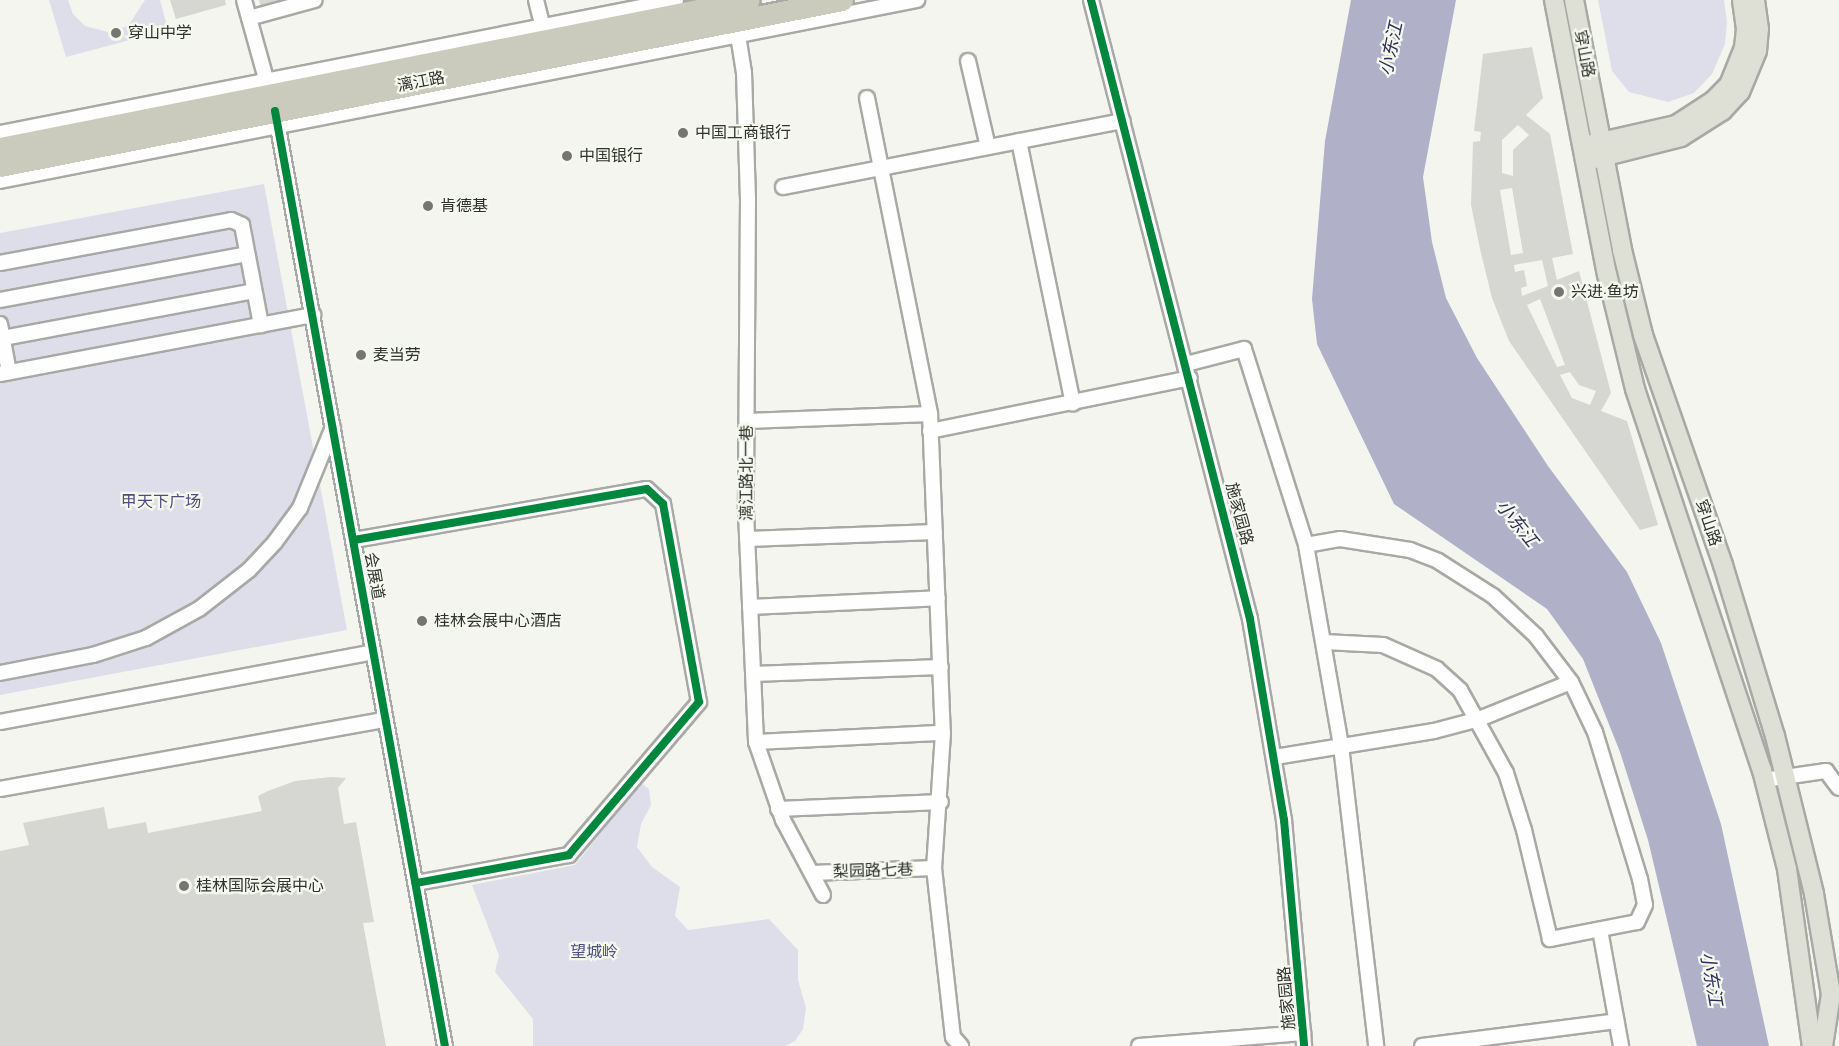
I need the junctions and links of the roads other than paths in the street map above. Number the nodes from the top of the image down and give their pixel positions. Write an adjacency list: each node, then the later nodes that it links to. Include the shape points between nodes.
1 (244, 0): 13 (street, 会展道)
2 (315, 0): 13 (street)
3 (536, 0): 15 (street)
4 (676, 0): 15 (street)
5 (749, 0): 15 (highway, 漓江路)
6 (842, 0): 15 (highway, 漓江路)
7 (917, 0): 14 (street)
8 (1091, 0): 19 (street, 施家园路)
9 (1554, 0): 25 (main road, 穿山路)
10 (1574, 0): 24 (main road, 穿山路)
11 (1742, 0): 24 (main road, via 1744,48 1729,85 1713,101 1676,125)
12 (1755, 0): 24 (main road, via 1757,51 1740,92 1704,125 1680,137)
13 (249, 18): 18 (street, 会展道)
14 (738, 35): 15 (street); 41 (street, 漓江路北一巷, via 744,72 747,200)
15 (548, 49): 18 (highway, 漓江路); 18 (street)
16 (968, 61): 22 (street)
17 (867, 98): 27 (street)
18 (272, 104): 20 (street); 23 (highway, 漓江路); 26 (highway, 漓江路); 28 (street); 34 (street, 会展道)
19 (1123, 120): 21 (street); 37 (street, 施家园路)
20 (0, 133)
21 (1019, 141): 22 (street); 39 (street)
22 (988, 147): 27 (street)
23 (0, 148)
24 (1604, 149): 25 (main road); 63 (main road, 穿山路, via 1622,250 1643,335 1723,565)
25 (1585, 154): 64 (main road, 穿山路, via 1607,274 1635,390)
26 (0, 166)
27 (881, 167): 29 (street); 40 (street)
28 (0, 181)
29 (783, 187)
30 (247, 254): 31 (street, via 242,225 231,220); 32 (street); 33 (street)
31 (0, 263)
32 (254, 291): 35 (street); 36 (street)
33 (0, 300)
34 (313, 315): 35 (street); 42 (street, 会展道)
35 (261, 325): 38 (street)
36 (1, 331): 38 (street)
37 (1188, 371): 39 (street); 47 (street, via 1244,349); 62 (street, 施家园路, via 1251,619)
38 (5, 373)
39 (1073, 403): 43 (street)
40 (930, 414): 41 (street); 43 (street)
41 (747, 421): 45 (street, 漓江路北一巷)
42 (333, 426): 46 (street, 会展道); 53 (street, via 300,508 249,570 199,609 146,638 93,655)
43 (930, 431): 44 (street)
44 (935, 532): 45 (street); 48 (street)
45 (747, 538): 49 (street, 漓江路北一巷)
46 (354, 540): 51 (street, 会展道); 71 (street, via 647,489 663,504 699,702 569,855)
47 (1305, 545): 50 (street); 55 (street, via 1340,539 1374,542 1438,561 1515,614)
48 (938, 598): 49 (street); 52 (street)
49 (750, 607): 54 (street, 漓江路北一巷)
50 (1324, 642): 56 (street, via 1383,645 1411,656 1437,669 1460,690); 61 (street)
51 (373, 652): 57 (street, 会展道); 58 (street)
52 (941, 667): 54 (street); 59 (street)
53 (0, 673)
54 (753, 674): 60 (street, 漓江路北一巷)
55 (1570, 682): 56 (street); 73 (street, via 1604,758 1645,905 1637,922)
56 (1479, 719): 61 (street, via 1434,731); 73 (street, via 1516,801 1551,939)
57 (385, 720): 66 (street); 71 (street, 会展道)
58 (0, 722)
59 (944, 733): 60 (street); 67 (street)
60 (756, 742): 68 (street, 漓江路北一巷)
61 (1341, 746): 62 (street); 79 (street)
62 (1275, 757): 75 (street, 施家园路)
63 (1785, 777): 64 (street); 65 (street, via 1826,771); 83 (main road, 穿山路, via 1814,894 1831,994)
64 (1764, 780): 82 (main road, 穿山路, via 1787,869)
65 (1839, 788)
66 (0, 789)
67 (941, 802): 68 (street); 69 (street)
68 (778, 808): 70 (street, 漓江路北一巷)
69 (934, 868): 70 (street, 梨园路七巷); 77 (street, via 953,1037)
70 (812, 873): 72 (street, 漓江路北一巷)
71 (416, 883): 76 (street, 会展道)
72 (823, 896)
73 (1600, 930): 74 (street)
74 (1616, 1021): 80 (street); 81 (street)
75 (1304, 1039): 78 (street)
76 (445, 1046)
77 (960, 1046)
78 (1140, 1046)
79 (1376, 1046)
80 (1422, 1046)
81 (1621, 1046)
82 (1812, 1046)
83 (1823, 1046)

